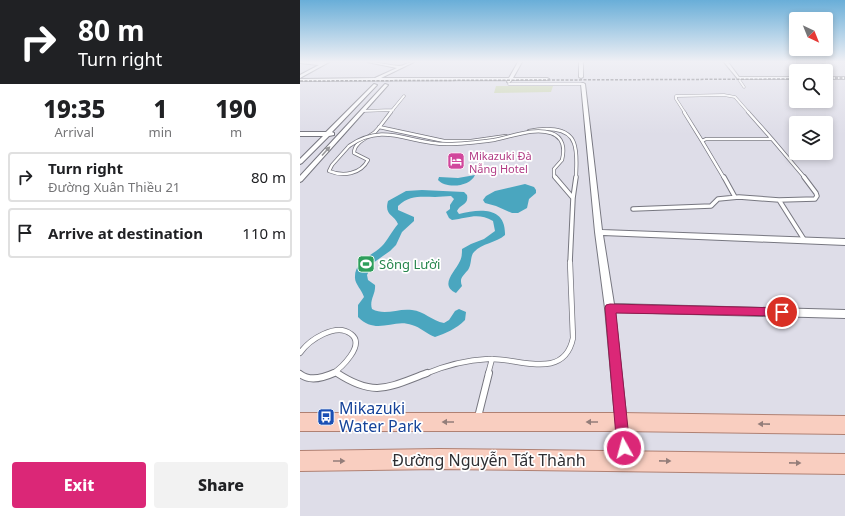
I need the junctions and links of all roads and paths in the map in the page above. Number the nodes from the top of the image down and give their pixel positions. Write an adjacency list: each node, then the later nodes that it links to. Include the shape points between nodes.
1 (370, 86): 9 (street)
2 (385, 86): 6 (street)
3 (583, 86): 19 (street)
4 (404, 96): 5 (lane)
5 (392, 110): 6 (lane); 7 (lane)
6 (362, 111): 10 (street)
7 (379, 127): 16 (lane, via 433,140 456,142 499,138 537,129 561,132 573,140 576,189); 16 (lane, bridge, via 354,149 354,153 368,160 365,166 346,174 334,174 330,171 348,146 359,138 375,133 442,144 489,141 540,131 556,134 560,139 564,152 562,160 554,169 554,176)
8 (300, 134): 9 (street)
9 (328, 134): 10 (street); 13 (street)
10 (342, 134): 14 (street, one-way to 10)
11 (772, 140): 12 (lane, via 709,138); 12 (lane, via 735,98 724,95 676,96); 17 (lane, via 795,165 817,196 815,199)
12 (702, 141): 15 (lane)
13 (300, 162)
14 (300, 180)
15 (735, 197): 17 (lane); 18 (lane, via 718,199 711,206)
16 (573, 198): 25 (lane, via 570,348 558,360 544,364)
17 (779, 200): 20 (lane)
18 (633, 209)
19 (599, 232): 20 (street); 22 (street)
20 (805, 241): 21 (street)
21 (845, 242)
22 (610, 308): 23 (street); 30 (street)
23 (845, 314)
24 (300, 353): 26 (lane, via 309,343 326,333 349,333 355,342 355,348 348,362)
25 (492, 359): 26 (lane, via 427,372 393,387 371,388); 29 (lane)
26 (336, 372): 27 (lane, via 316,379 308,379)
27 (300, 374)
28 (300, 422): 29 (main road, one-way to 28)
29 (476, 422): 30 (main road, one-way to 29)
30 (620, 422): 31 (main road, one-way to 30); 33 (street)
31 (845, 424)
32 (300, 461): 33 (main road, Đường Nguyễn Tất Thành, one-way to 33)
33 (625, 461): 34 (main road, Đường Nguyễn Tất Thành, one-way to 34)
34 (845, 464)

